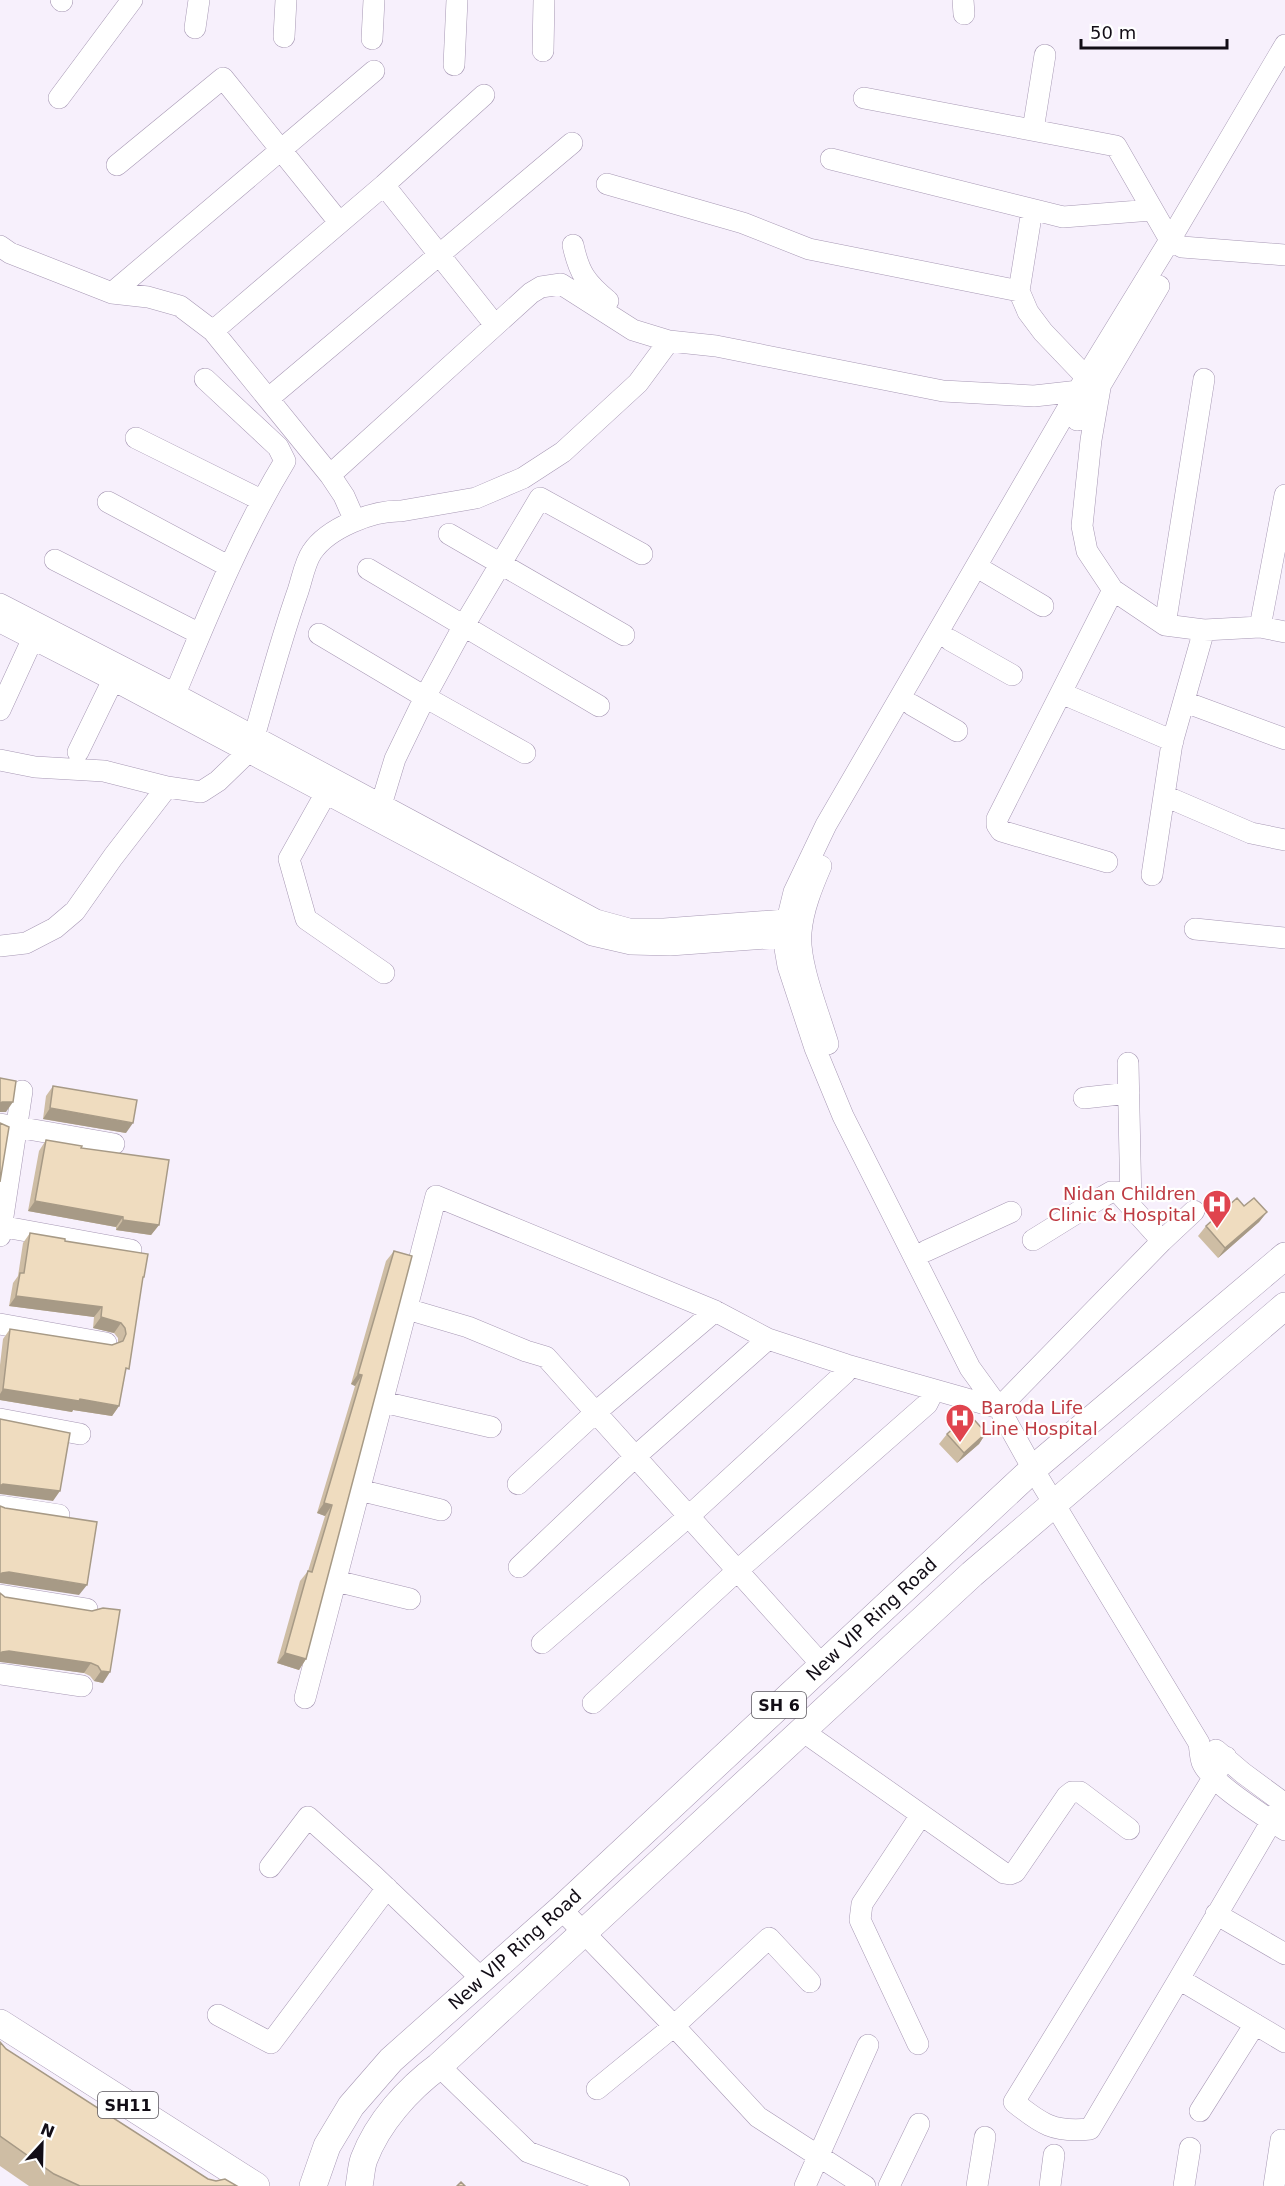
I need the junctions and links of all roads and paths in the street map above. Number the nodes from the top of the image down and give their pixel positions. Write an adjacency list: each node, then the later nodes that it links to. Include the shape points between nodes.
1 (132, 0): 18 (street)
2 (199, 0): 7 (street)
3 (286, 0): 8 (street)
4 (374, 0): 9 (street)
5 (457, 0): 13 (street)
6 (544, 0): 11 (street)
7 (195, 28)
8 (284, 37)
9 (372, 39)
10 (1285, 45): 16 (street)
11 (543, 51)
12 (1045, 54): 20 (street)
13 (454, 65)
14 (374, 72): 22 (street)
15 (1285, 72): 16 (street)
16 (1267, 90): 30 (street)
17 (484, 95): 26 (street)
18 (59, 98)
19 (864, 99): 20 (street)
20 (1033, 130): 28 (street, via 1116,146)
21 (572, 143): 33 (street)
22 (281, 150): 24 (street, via 223,78); 29 (street); 36 (street)
23 (831, 159): 27 (street)
24 (117, 165)
25 (607, 184): 35 (street, via 743,223 809,249)
26 (384, 185): 29 (street); 33 (street)
27 (1032, 210): 28 (street, via 1063,217); 35 (street)
28 (1152, 210): 30 (street)
29 (339, 222): 38 (street)
30 (1176, 244): 34 (street); 42 (street); 42 (street, via 1102,352)
31 (573, 245): 39 (street, via 584,279)
32 (0, 246): 36 (street)
33 (440, 255): 37 (street); 43 (street)
34 (1285, 255)
35 (1019, 291): 42 (street, via 1043,332)
36 (112, 293): 38 (street, via 180,306)
37 (495, 325): 39 (street, via 531,292 561,284 633,330); 45 (street)
38 (213, 331): 43 (street)
39 (669, 341): 42 (street, via 716,346 943,391 1034,396); 49 (street, via 638,383 563,452 523,478 476,498 391,511)
40 (205, 379): 47 (street, via 278,447 285,461)
41 (1204, 379): 61 (street)
42 (1090, 386): 56 (street); 57 (street, via 1091,440 1082,526 1087,550)
43 (269, 399): 45 (street)
44 (136, 438): 47 (street)
45 (330, 475): 49 (street)
46 (1285, 495): 63 (street)
47 (261, 500): 54 (street)
48 (108, 502): 54 (street)
49 (355, 521): 83 (street, via 331,533 312,552 285,627)
50 (449, 534): 53 (street)
51 (642, 554): 53 (street, via 540,498)
52 (55, 560): 66 (street)
53 (501, 564): 62 (street); 68 (street)
54 (228, 566): 66 (street)
55 (368, 569): 62 (street)
56 (983, 570): 59 (street); 70 (street); 94 (street, via 826,825 794,892)
57 (1113, 591): 61 (street); 73 (street)
58 (0, 604): 74 (street)
59 (1043, 606)
60 (0, 622): 69 (street)
61 (1165, 625): 64 (street)
62 (463, 627): 75 (street); 78 (street)
63 (1260, 627): 64 (street); 65 (street)
64 (1204, 630): 76 (street)
65 (1285, 632)
66 (200, 634): 74 (street)
67 (319, 634): 75 (street)
68 (624, 635)
69 (33, 638): 72 (street); 79 (street)
70 (950, 640): 71 (street); 77 (street)
71 (1012, 675)
72 (113, 680): 83 (street); 84 (street)
73 (1061, 693): 82 (street); 92 (street, via 997,825 1001,831)
74 (175, 694): 83 (street)
75 (425, 698): 85 (street); 90 (street, via 395,759)
76 (1185, 702): 81 (street); 82 (street)
77 (912, 705): 80 (street); 94 (street, via 838,832)
78 (599, 706)
79 (0, 710)
80 (957, 731)
81 (1285, 739)
82 (1173, 741): 89 (street)
83 (251, 744): 87 (street, via 218,781 201,792); 88 (street); 90 (street)
84 (78, 752)
85 (525, 753)
86 (0, 760): 87 (street, via 35,767 104,771)
87 (167, 787): 97 (street, via 75,911 55,928 26,943)
88 (326, 793): 94 (street, via 592,935 631,944 670,945); 98 (street, via 289,859 306,919)
89 (1165, 796): 91 (street, via 1251,833); 93 (street)
90 (381, 805): 94 (street, via 596,920 629,929)
91 (1285, 840)
92 (1107, 862)
93 (1152, 875)
94 (794, 927): 112 (street, via 828,1043 855,1109); 123 (street, via 788,966 843,1116 970,1368)
95 (1195, 928): 96 (street)
96 (1285, 938)
97 (0, 946)
98 (384, 973)
99 (1128, 1063): 101 (street)
100 (22, 1091): 103 (street)
101 (1129, 1093): 102 (street); 105 (street)
102 (1084, 1098)
103 (8, 1125): 104 (street); 108 (street)
104 (114, 1144)
105 (1131, 1206): 109 (street, via 1118,1192 1111,1192); 110 (street)
106 (1194, 1211): 110 (street)
107 (1011, 1212): 112 (street)
108 (1, 1230): 111 (street)
109 (1033, 1240)
110 (1162, 1241): 123 (street)
111 (131, 1250)
112 (926, 1251): 123 (street, via 983,1362)
113 (1285, 1256): 129 (main road, New VIP Ring Road / SH 6)
114 (1285, 1306): 132 (main road, New VIP Ring Road / SH 6)
115 (407, 1309): 116 (street, via 436,1196); 122 (street); 124 (street, via 546,1357)
116 (715, 1311): 118 (street); 124 (street)
117 (0, 1324): 119 (street)
118 (768, 1339): 120 (street); 128 (street)
119 (106, 1343)
120 (848, 1365): 121 (street); 136 (street, via 845,1373)
121 (934, 1390): 123 (street); 138 (street, via 927,1404)
122 (383, 1402): 126 (street); 131 (street)
123 (999, 1408): 129 (street)
124 (596, 1412): 128 (street); 130 (street)
125 (0, 1419): 127 (street)
126 (491, 1427)
127 (80, 1434)
128 (636, 1456): 136 (street); 137 (street)
129 (1033, 1469): 132 (street); 144 (main road, New VIP Ring Road / SH 6)
130 (518, 1484)
131 (359, 1490): 134 (street); 139 (street)
132 (1054, 1503): 149 (main road, New VIP Ring Road / SH 6); 150 (street)
133 (0, 1506): 135 (street)
134 (441, 1510)
135 (59, 1515)
136 (689, 1516): 138 (street); 143 (street)
137 (519, 1567)
138 (738, 1570): 144 (street); 148 (street)
139 (336, 1581): 141 (street); 147 (street)
140 (0, 1595): 142 (street)
141 (410, 1599)
142 (87, 1609)
143 (542, 1643)
144 (822, 1665): 159 (main road, New VIP Ring Road / SH 6)
145 (0, 1674): 146 (street)
146 (82, 1686)
147 (305, 1698)
148 (592, 1703)
149 (801, 1730): 154 (street); 161 (main road, New VIP Ring Road / SH 6)
150 (1199, 1743): 151 (street); 152 (street, via 1202,1763)
151 (1226, 1757): 152 (street); 153 (street)
152 (1213, 1776): 155 (street); 164 (street, via 1014,2102 1039,2122 1068,2131 1090,2129)
153 (1284, 1803): 155 (street)
154 (921, 1815): 156 (street, via 1010,1875 1072,1792 1080,1792); 171 (street, via 859,1913)
155 (1278, 1825): 160 (street)
156 (1129, 1829)
157 (270, 1867): 158 (street, via 308,1818)
158 (387, 1888): 163 (street); 166 (street, via 271,2043)
159 (561, 1909): 161 (street); 163 (main road, New VIP Ring Road / SH 6)
160 (1216, 1914): 162 (street); 164 (street)
161 (584, 1932): 169 (street); 173 (main road, New VIP Ring Road / SH 6)
162 (1285, 1954)
163 (482, 1979): 184 (main road, New VIP Ring Road / SH 6, via 391,2060 351,2106 327,2146)
164 (1179, 1979): 168 (street)
165 (810, 1982): 169 (street, via 769,1938)
166 (218, 2015)
167 (0, 2023): 183 (main road, SH11)
168 (1255, 2024): 170 (street); 175 (street)
169 (674, 2026): 174 (street); 181 (street, via 758,2117)
170 (1285, 2042)
171 (918, 2044)
172 (868, 2045): 181 (street)
173 (440, 2066): 182 (street, via 528,2152); 185 (main road, New VIP Ring Road / SH 6, via 421,2079 384,2121 364,2159)
174 (597, 2089)
175 (1200, 2111)
176 (919, 2124): 189 (street)
177 (985, 2137): 190 (street)
178 (1285, 2141): 193 (street, via 1281,2140)
179 (1190, 2148): 192 (street)
180 (1054, 2155): 191 (street)
181 (819, 2156): 187 (street); 188 (street)
182 (595, 2182): 186 (street)
183 (256, 2186)
184 (313, 2186)
185 (359, 2186)
186 (619, 2186)
187 (805, 2186)
188 (865, 2186)
189 (889, 2186)
190 (977, 2186)
191 (1050, 2186)
192 (1184, 2186)
193 (1274, 2186)

